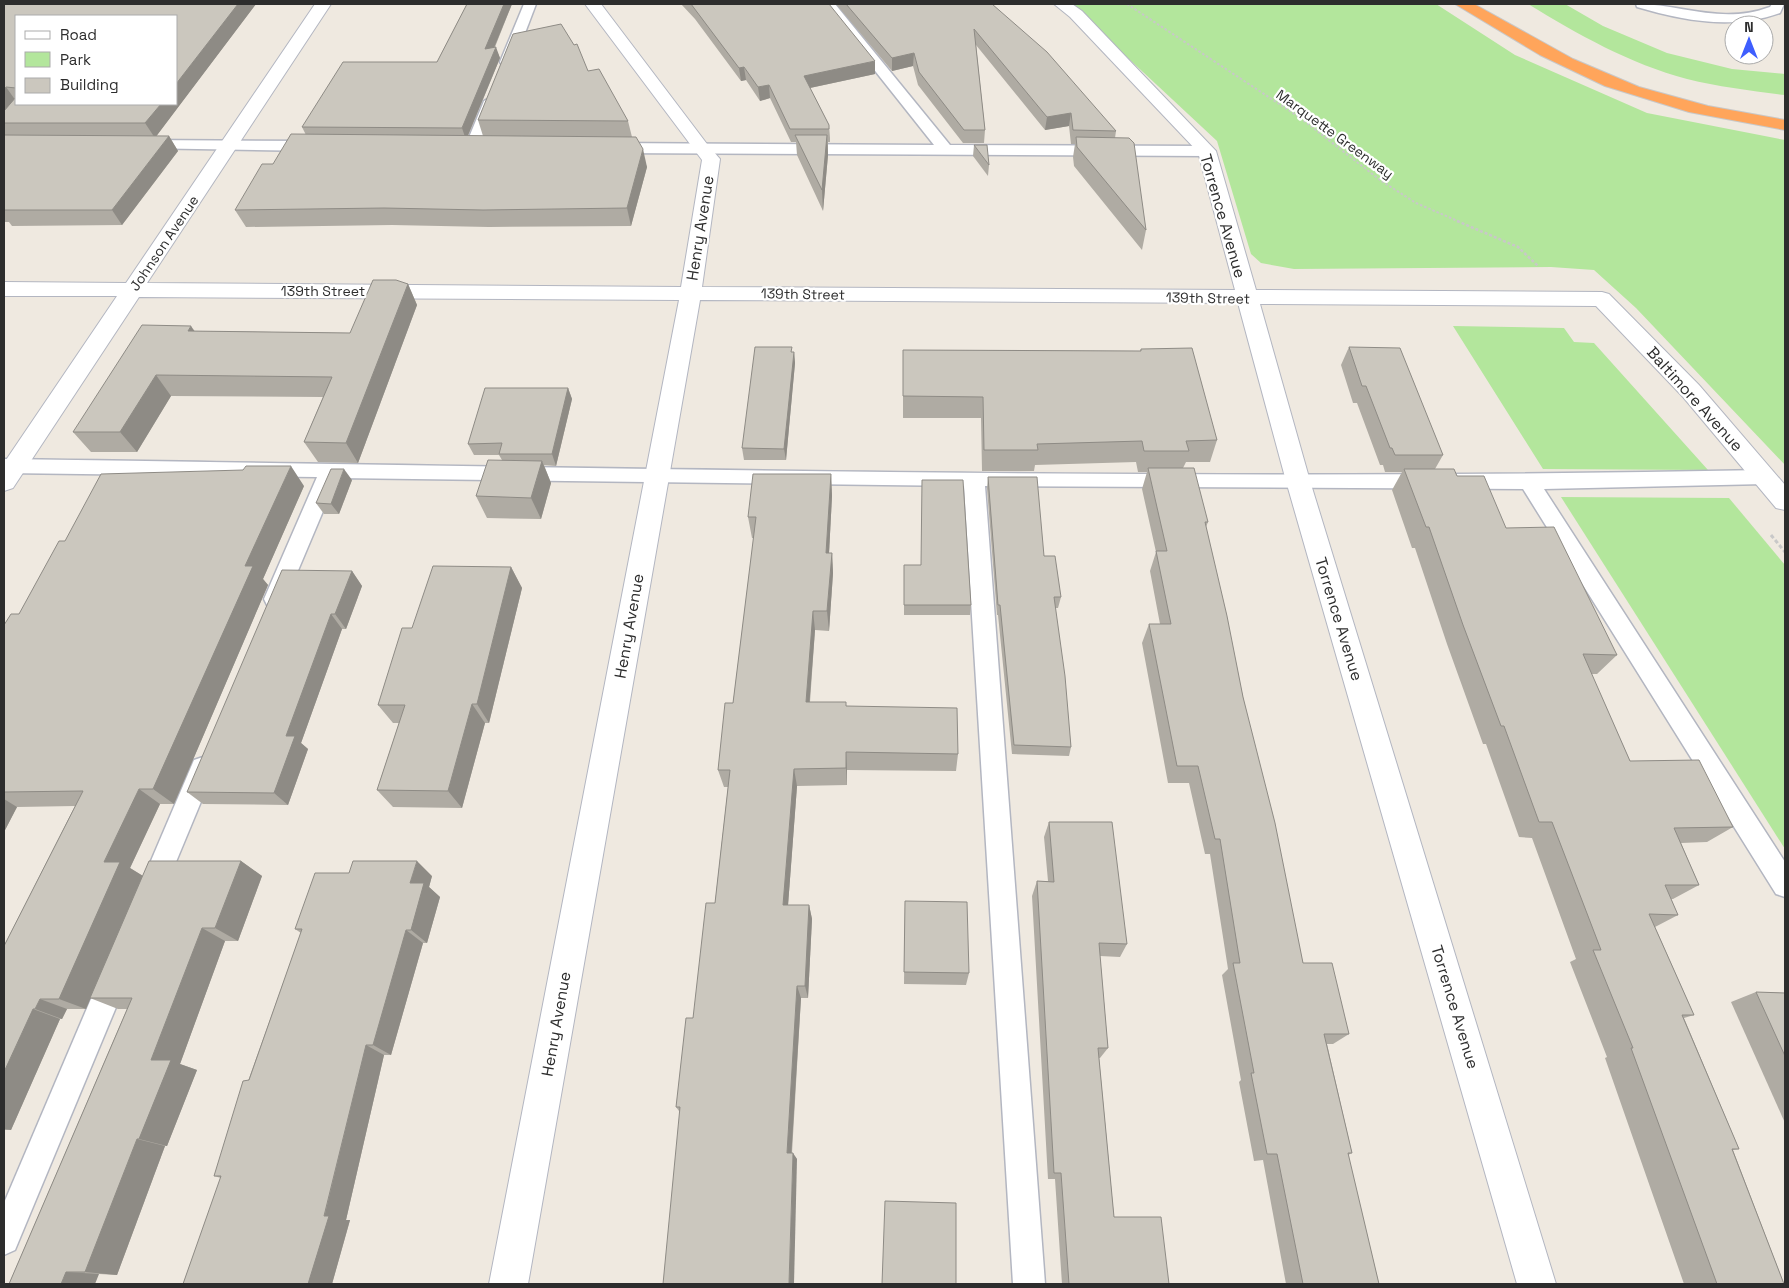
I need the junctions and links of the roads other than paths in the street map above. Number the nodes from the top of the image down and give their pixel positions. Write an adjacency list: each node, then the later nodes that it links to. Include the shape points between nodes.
1 (323, 4): 13 (street, Johnson Avenue)
2 (530, 4): 16 (lane)
3 (593, 4): 19 (street, Henry Avenue)
4 (828, 4): 20 (lane)
5 (1062, 4): 21 (street, Torrence Avenue, via 1076,14)
6 (1463, 4): 11 (highway, via 1574,65 1630,90 1680,106)
7 (1642, 4): 8 (lane, via 1694,16 1725,18 1766,15 1776,10)
8 (1778, 4)
9 (1555, 37): 10 (highway, via 1591,57 1655,83)
10 (1767, 105)
11 (1785, 124)
12 (131, 145): 13 (lane)
13 (229, 146): 14 (lane); 23 (street, Johnson Avenue)
14 (327, 146)
15 (454, 147): 16 (lane)
16 (473, 147): 17 (lane)
17 (493, 147)
18 (592, 148): 19 (lane)
19 (700, 148): 20 (lane); 24 (street, Henry Avenue, via 711,159)
20 (946, 150): 21 (lane)
21 (1208, 151): 25 (street, Torrence Avenue)
22 (4, 289): 23 (street, 139th Street)
23 (132, 290): 24 (street, 139th Street); 28 (street, Johnson Avenue)
24 (690, 293): 25 (street, 139th Street); 29 (street, Henry Avenue)
25 (1247, 298): 26 (street, 139th Street); 32 (street, Torrence Avenue)
26 (1602, 299): 30 (street, Baltimore Avenue, via 1691,391)
27 (330, 470): 28 (lane); 29 (lane); 35 (lane)
28 (7, 471)
29 (657, 474): 31 (lane); 41 (street, Henry Avenue)
30 (1765, 478): 33 (lane); 34 (street, Baltimore Avenue)
31 (974, 479): 32 (lane); 42 (lane)
32 (1298, 481): 33 (lane); 43 (street, Torrence Avenue)
33 (1529, 482): 37 (lane)
34 (1785, 501)
35 (268, 616)
36 (213, 745): 38 (lane)
37 (1785, 885)
38 (144, 910)
39 (124, 955): 40 (lane)
40 (4, 1240)
41 (508, 1284)
42 (1029, 1284)
43 (1537, 1284)

